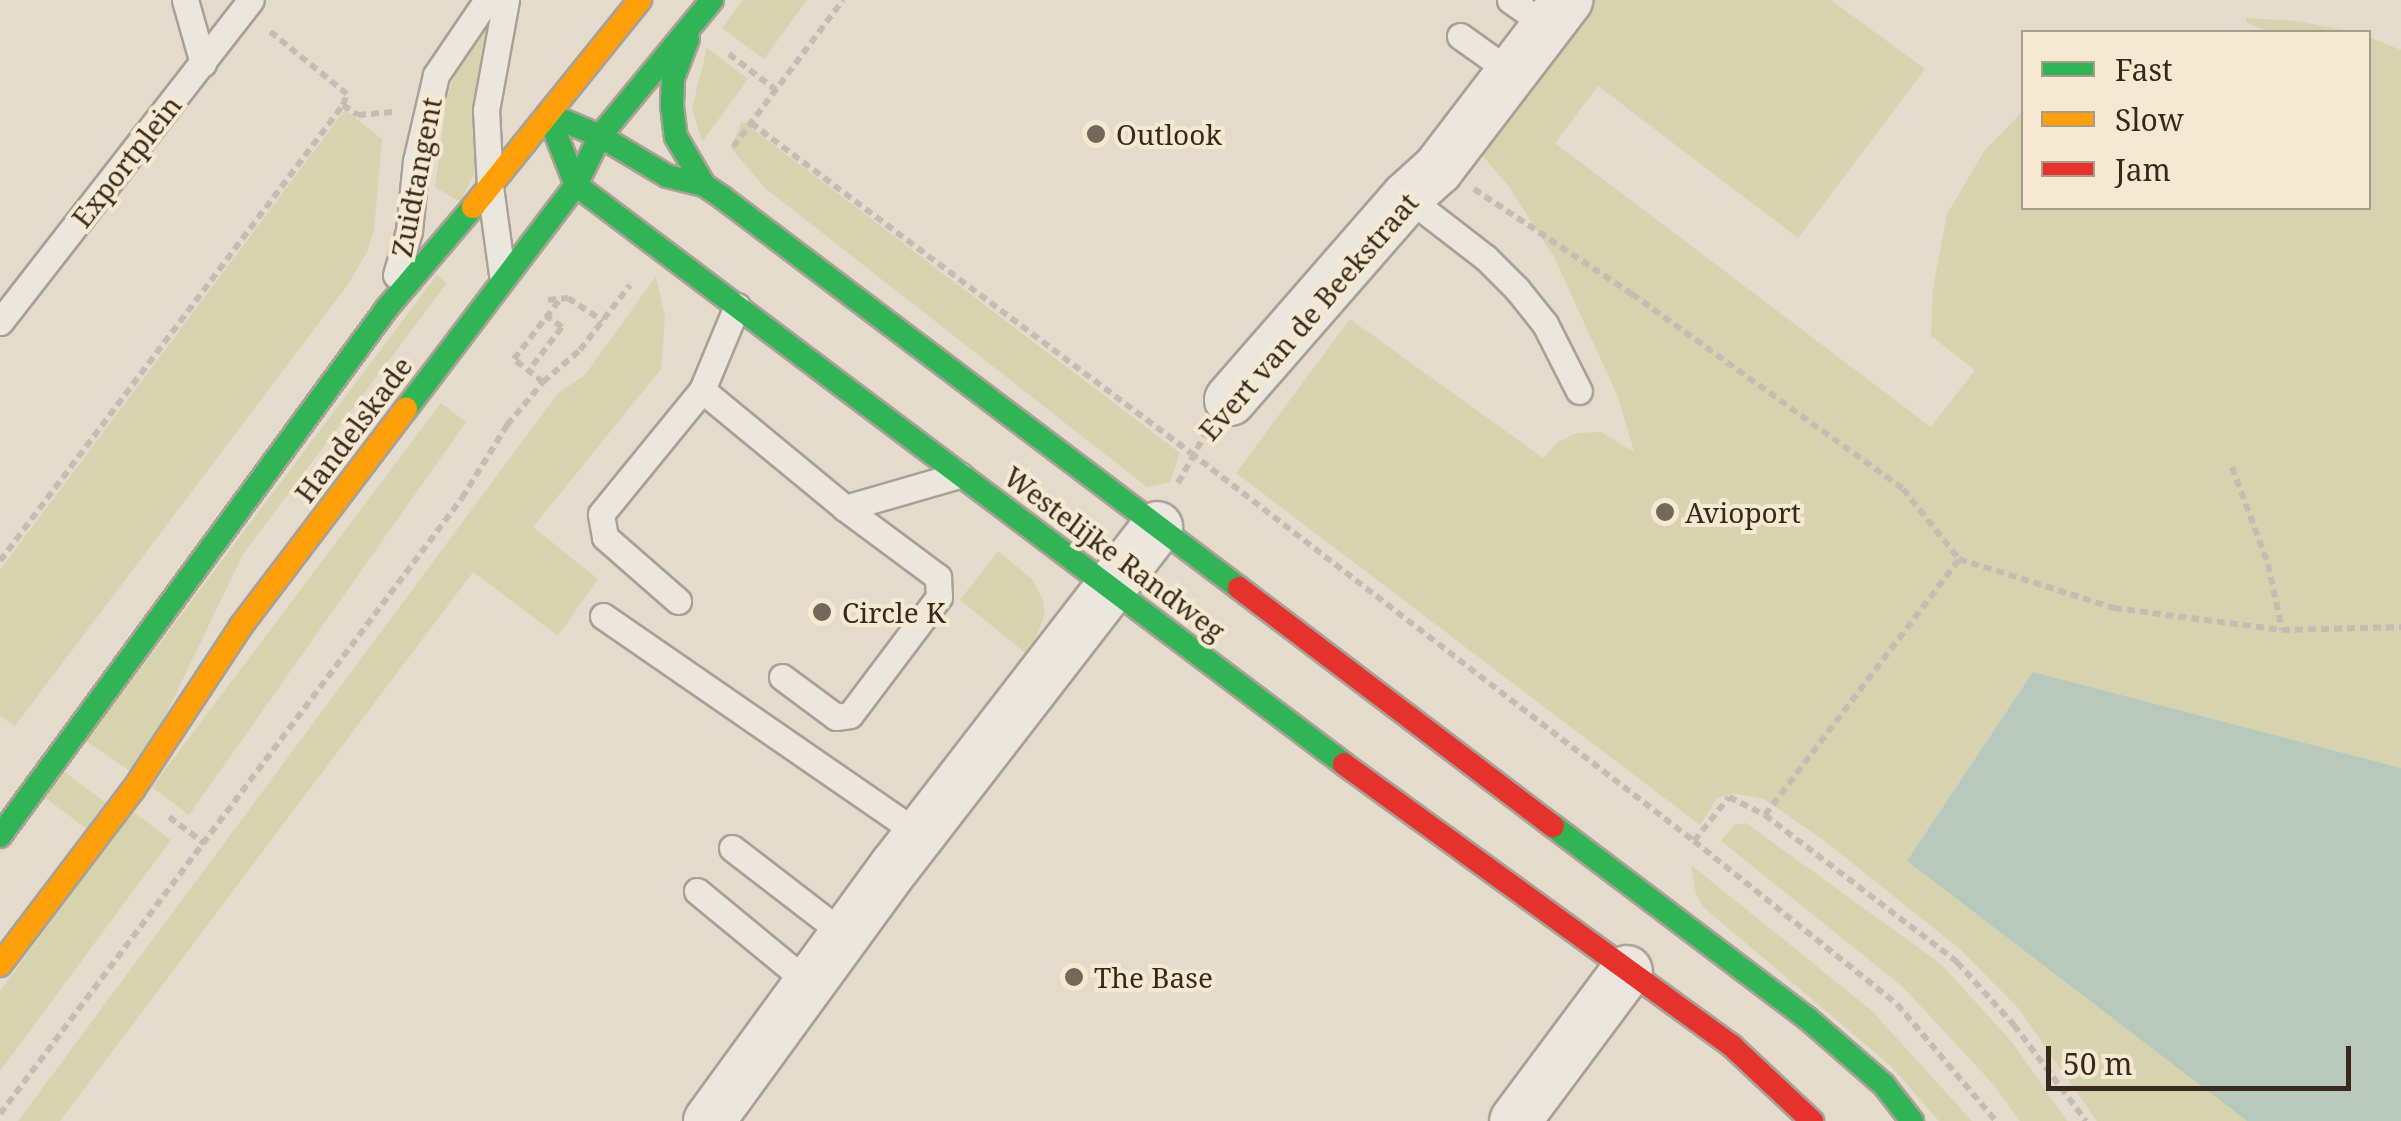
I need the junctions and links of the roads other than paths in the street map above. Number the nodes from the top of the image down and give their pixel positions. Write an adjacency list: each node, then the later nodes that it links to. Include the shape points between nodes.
1 (185, 0): 10 (lane)
2 (251, 0): 10 (lane, Exportplein)
3 (487, 0): 20 (lane, Zuidtangent, via 436,75 416,160 409,231)
4 (506, 0): 16 (lane, Zuidtangent, via 486,110)
5 (640, 0): 12 (street, Handelskade)
6 (712, 0): 8 (street, Handelskade)
7 (1541, 9): 11 (street, Evert van de Beekstraat)
8 (693, 25): 13 (street, Handelskade); 15 (street, Westelijke Randweg, via 672,78 672,106 676,137)
9 (1460, 36): 11 (lane)
10 (204, 63): 21 (lane, Exportplein)
11 (1512, 72): 14 (street, Evert van de Beekstraat)
12 (548, 114): 13 (street, Westelijke Randweg); 16 (street, Handelskade); 17 (street)
13 (600, 136): 15 (street, Westelijke Randweg, via 668,176); 17 (street, Handelskade)
14 (1422, 184): 23 (lane, via 1545,324); 24 (street, Evert van de Beekstraat)
15 (704, 185): 27 (street, Westelijke Randweg)
16 (490, 186): 18 (lane, Zuidtangent); 20 (street, Handelskade)
17 (576, 186): 18 (street, Handelskade); 19 (street, Westelijke Randweg)
18 (503, 279): 37 (street, Handelskade, via 241,626)
19 (737, 306): 22 (lane); 25 (street, Westelijke Randweg)
20 (387, 308): 33 (street, Handelskade)
21 (0, 322)
22 (702, 390): 26 (lane); 29 (lane, via 602,514 606,537)
23 (1579, 391)
24 (1230, 400)
25 (961, 474): 26 (lane); 28 (street, Westelijke Randweg)
26 (846, 508): 31 (lane, via 938,577 939,597 850,715 836,717)
27 (1158, 527): 28 (street); 45 (street, Westelijke Randweg, via 1807,1018 1884,1085)
28 (1110, 586): 32 (street); 40 (street, Westelijke Randweg)
29 (678, 601)
30 (603, 616): 32 (lane)
31 (782, 677)
32 (919, 834): 38 (street)
33 (0, 836)
34 (732, 848): 38 (lane)
35 (24, 880): 37 (street)
36 (697, 891): 41 (lane)
37 (49, 900): 39 (street, Handelskade)
38 (846, 935): 41 (street)
39 (4, 951)
40 (1627, 971): 43 (street); 44 (street, Westelijke Randweg, via 1732,1046)
41 (810, 984): 42 (street)
42 (709, 1121)
43 (1514, 1121)
44 (1812, 1121)
45 (1912, 1121)

